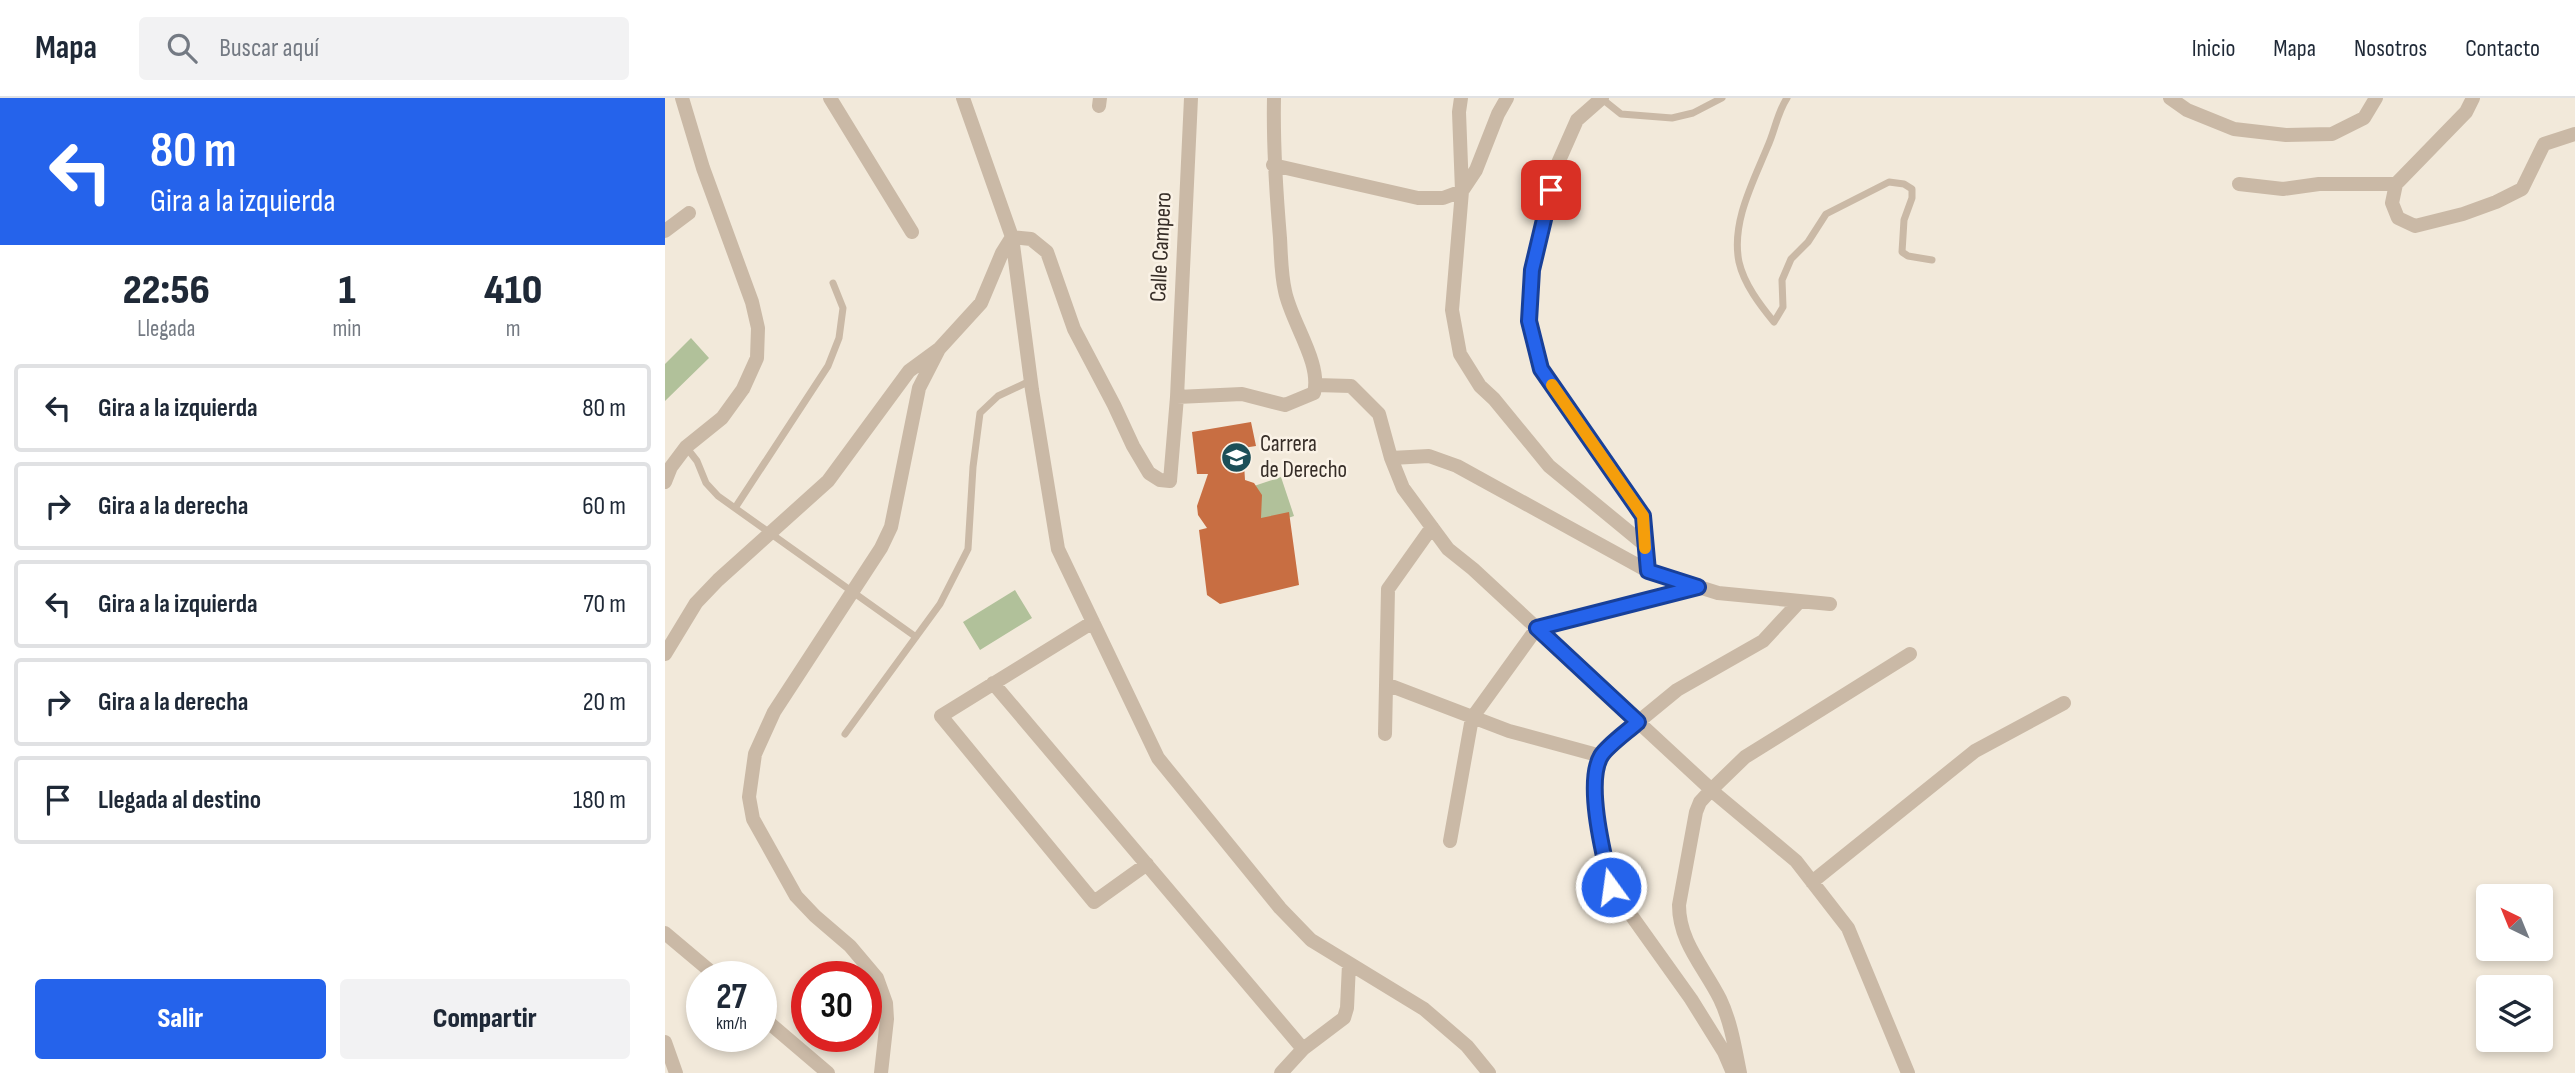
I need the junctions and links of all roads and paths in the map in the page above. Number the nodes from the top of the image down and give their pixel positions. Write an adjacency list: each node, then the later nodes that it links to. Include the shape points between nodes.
1 (682, 98): 29 (street, via 758,328 757,358 743,389 722,418)
2 (830, 98): 21 (street)
3 (963, 98): 22 (street)
4 (1191, 98): 28 (street, Calle Campero)
5 (1274, 98): 15 (street)
6 (1461, 98): 18 (street)
7 (1507, 98): 18 (street)
8 (1601, 98): 9 (lane, via 1621,114 1672,118); 35 (street, via 1577,120 1558,163 1532,270 1529,321 1541,369 1643,516)
9 (1722, 98)
10 (1787, 98): 23 (lane, via 1745,201 1739,231 1739,261 1750,288 1774,322 1783,307 1783,280 1791,259 1826,214 1889,182 1912,189 1902,252)
11 (2170, 98): 12 (street, via 2234,129 2286,135 2332,134 2364,118)
12 (2377, 98)
13 (2473, 98): 17 (street, via 2466,112)
14 (2575, 134): 17 (street, via 2544,144 2522,189 2463,214 2415,226 2398,218 2392,203)
15 (1273, 164): 18 (street, via 1418,198 1444,198); 27 (street, via 1285,291)
16 (2239, 184): 17 (street, via 2283,189)
17 (2396, 184)
18 (1462, 191): 35 (street, via 1452,310 1459,354 1549,466)
19 (689, 212): 20 (street)
20 (665, 231)
21 (912, 232)
22 (1012, 237): 25 (street, via 981,303); 26 (street); 28 (street, Calle Campero, via 1031,239 1047,252 1074,329 1133,446 1149,474 1160,480 1170,481)
23 (1932, 260)
24 (833, 282): 32 (lane, via 843,308 839,338 828,366)
25 (939, 349): 34 (street, via 909,371 828,481); 38 (street, via 919,388 891,527)
26 (1031, 381): 41 (street, via 1058,549); 43 (lane, via 998,396 980,413 968,549 940,604)
27 (1316, 385): 28 (street, via 1314,393 1285,405 1242,394); 30 (street, via 1351,386 1367,400 1380,414)
28 (1177, 397)
29 (686, 447): 31 (street); 32 (lane, via 706,483)
30 (1391, 458): 33 (street, via 1403,488); 36 (street, via 1429,456 1457,466)
31 (665, 482)
32 (735, 508): 34 (lane)
33 (1432, 527): 42 (street, via 1448,550); 47 (street, via 1388,589)
34 (770, 533): 38 (lane); 44 (street, via 696,603)
35 (1645, 545): 36 (street)
36 (1648, 571): 37 (street)
37 (1698, 587): 39 (street); 42 (street)
38 (853, 592): 43 (lane); 66 (street, via 774,712 755,754 749,797 753,819 796,896 877,978 887,1019)
39 (1800, 601): 40 (street); 50 (street, via 1763,641 1677,690)
40 (1830, 604)
41 (1093, 622): 46 (street); 60 (street, via 1158,758 1280,908 1311,940)
42 (1537, 628): 49 (street); 50 (street)
43 (916, 637): 51 (lane)
44 (665, 654)
45 (1910, 654): 54 (street, via 1745,757)
46 (993, 683): 56 (street); 56 (street, via 941,716 1094,902)
47 (1386, 684): 49 (street); 52 (street)
48 (2064, 704): 57 (street, via 1975,751)
49 (1472, 718): 53 (street); 55 (street)
50 (1638, 722): 53 (street); 54 (street)
51 (845, 734)
52 (1385, 734)
53 (1601, 756): 69 (street, via 1594,789 1611,887 1691,999)
54 (1711, 790): 57 (street, via 1796,860); 70 (street, via 1696,813 1679,920 1730,1024)
55 (1450, 841)
56 (1146, 864): 63 (street)
57 (1812, 882): 71 (street, via 1848,928)
58 (665, 933): 59 (street)
59 (698, 961)
60 (1349, 964): 63 (street, via 1344,1018); 68 (street, via 1424,1009 1467,1046)
61 (777, 1030): 65 (street)
62 (665, 1042): 64 (street)
63 (1303, 1049): 67 (street)
64 (676, 1073)
65 (828, 1073)
66 (881, 1073)
67 (1281, 1073)
68 (1489, 1073)
69 (1733, 1073)
70 (1740, 1073)
71 (1908, 1073)

